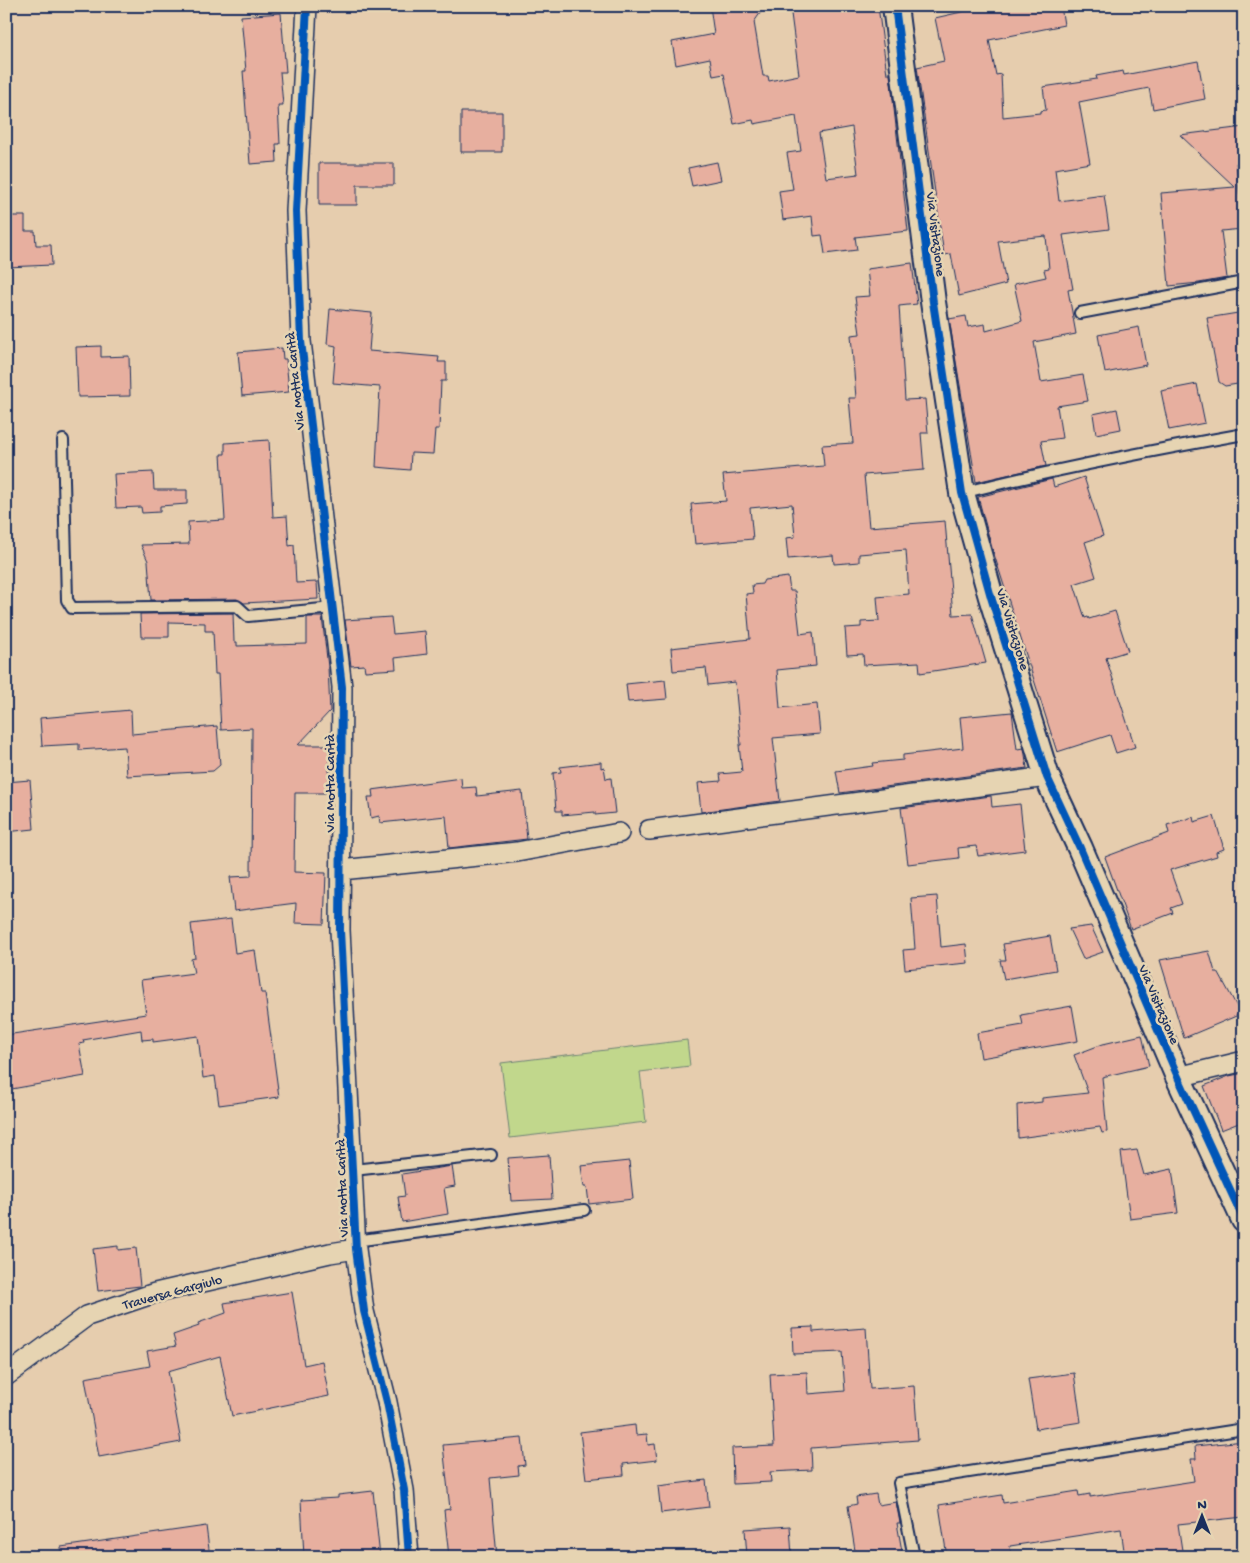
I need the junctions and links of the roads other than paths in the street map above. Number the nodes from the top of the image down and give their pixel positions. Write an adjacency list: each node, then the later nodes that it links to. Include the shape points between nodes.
1 (307, 6): 8 (street, Via Motta Carità, via 296,211 301,341)
2 (895, 6): 7 (street, Via Visitazione)
3 (1244, 282): 4 (lane)
4 (1080, 314)
5 (1244, 434): 7 (lane, via 1132,454)
6 (63, 440): 8 (lane, via 67,600 72,608 238,606 248,616)
7 (962, 493): 9 (street, Via Visitazione)
8 (333, 608): 12 (street, Via Motta Carità, via 342,687)
9 (1047, 777): 10 (street); 14 (street, Via Visitazione)
10 (649, 830)
11 (619, 833): 12 (street, via 517,852)
12 (341, 870): 16 (street, Via Motta Carità, via 340,930)
13 (1244, 1061): 14 (street)
14 (1178, 1077): 18 (street, Via Visitazione)
15 (491, 1155): 16 (lane)
16 (353, 1170): 19 (street, Via Motta Carità)
17 (584, 1210): 19 (lane)
18 (1244, 1220)
19 (356, 1245): 20 (street, Traversa Gargiulo, via 155,1293 87,1316); 22 (street, Via Motta Carità, via 364,1311 387,1402 404,1490)
20 (6, 1376)
21 (1244, 1428): 23 (lane, via 899,1483)
22 (409, 1557)
23 (914, 1557)

